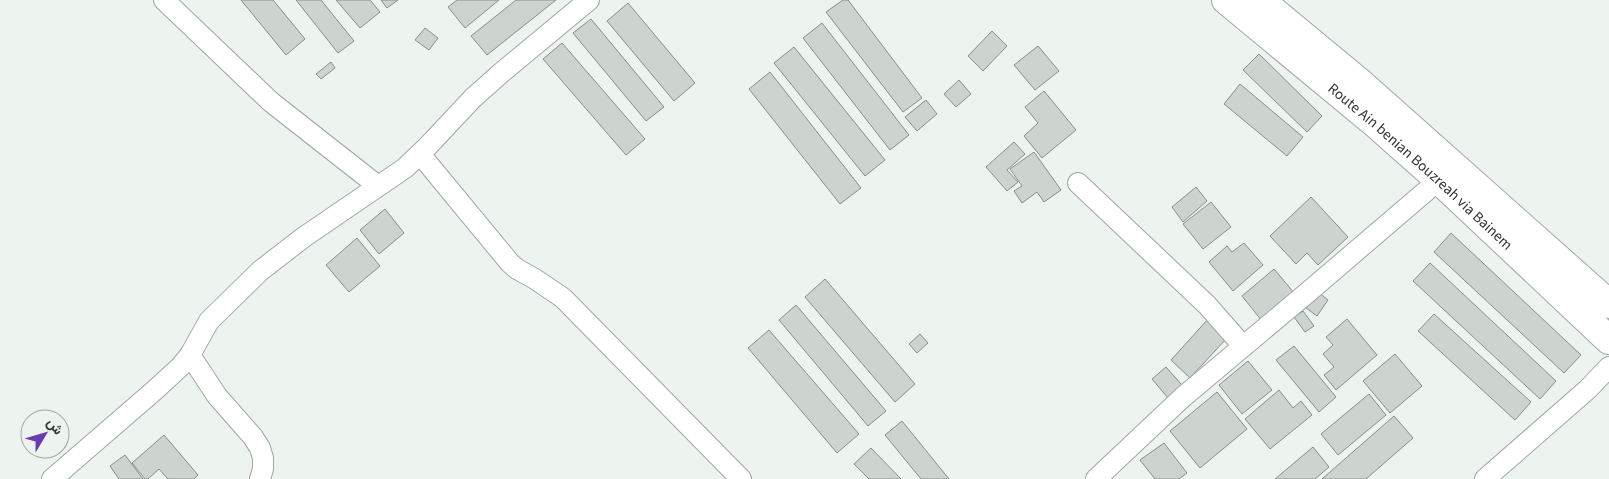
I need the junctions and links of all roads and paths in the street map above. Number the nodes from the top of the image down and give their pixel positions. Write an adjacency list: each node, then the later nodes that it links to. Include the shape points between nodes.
1 (164, 0): 8 (street, via 272,102)
2 (589, 0): 5 (street, via 480,92)
3 (1226, 0): 6 (main road, Route Ain benian Bouzreah via Bainem)
4 (1260, 0): 9 (main road, Route Ain benian Bouzreah via Bainem, via 1358,81)
5 (420, 154): 8 (street); 16 (street, via 510,263 563,298)
6 (1439, 180): 10 (main road, Route Ain benian Bouzreah via Bainem); 11 (street)
7 (1078, 183): 11 (street, via 1207,305)
8 (378, 186): 12 (street, via 260,271 209,321)
9 (1609, 304)
10 (1609, 340)
11 (1243, 346): 17 (street, via 1183,396)
12 (190, 355): 14 (street, via 155,390); 15 (street, via 217,396 260,448 263,458)
13 (1609, 368): 18 (street)
14 (52, 479)
15 (260, 479)
16 (741, 479)
17 (1096, 479)
18 (1484, 479)

